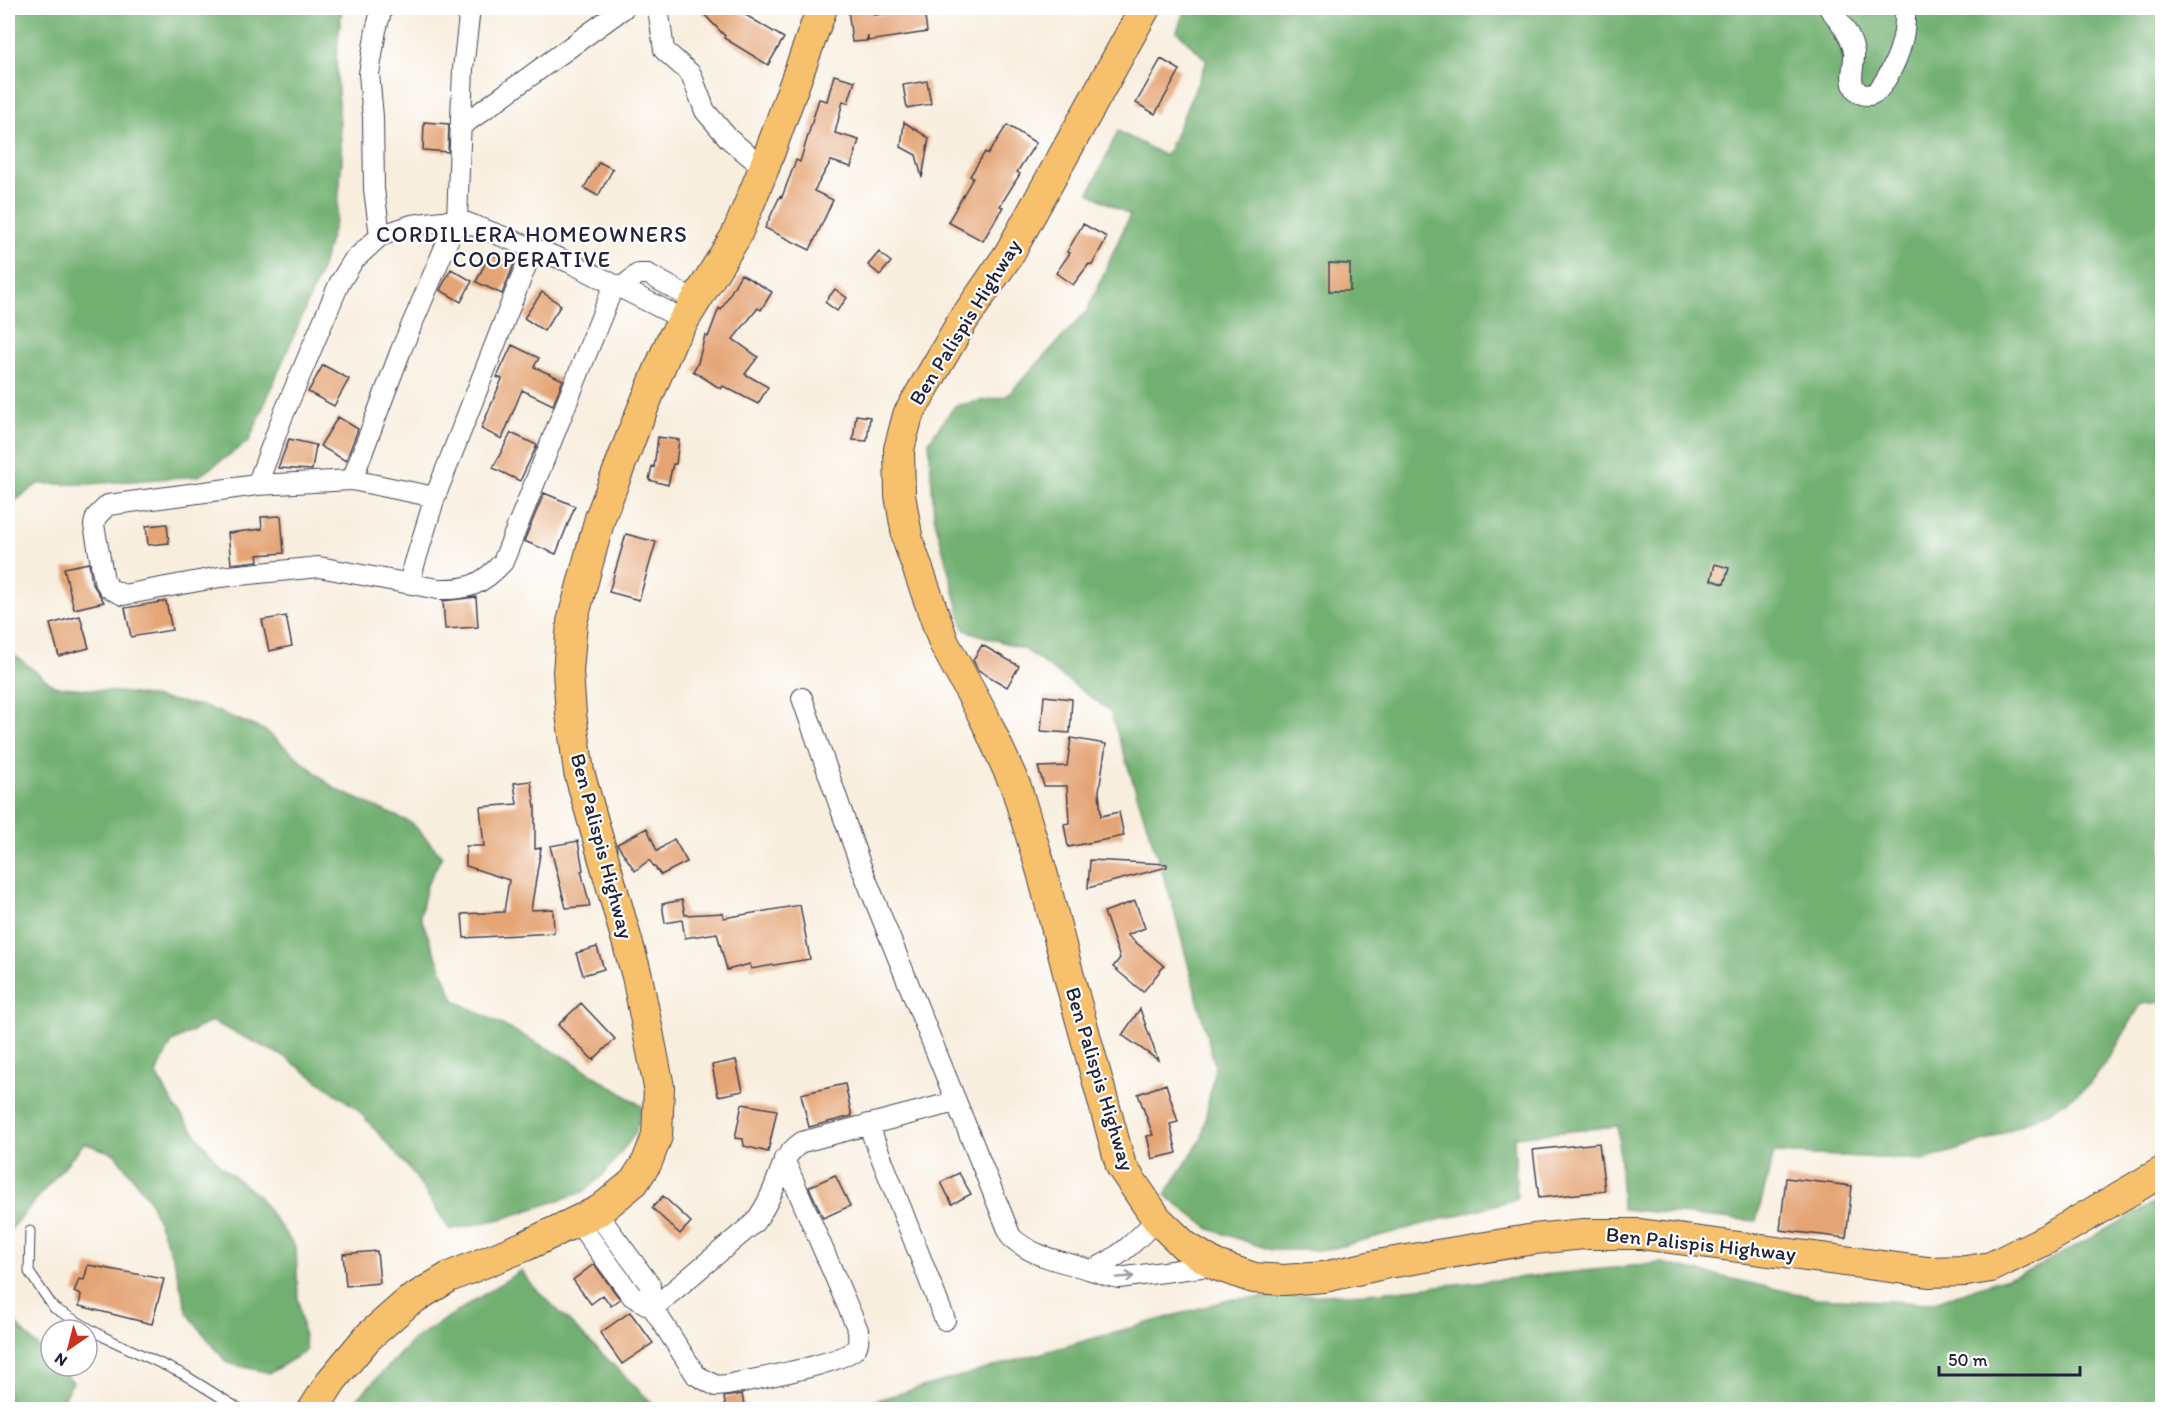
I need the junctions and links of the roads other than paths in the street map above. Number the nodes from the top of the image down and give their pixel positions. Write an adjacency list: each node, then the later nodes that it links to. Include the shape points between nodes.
1 (382, 8): 12 (street, via 369,74)
2 (470, 8): 9 (street)
3 (624, 8): 9 (street)
4 (658, 8): 10 (street, via 664,50 691,74 705,111 729,140)
5 (822, 8): 10 (main road, Ben Palispis Highway)
6 (1144, 8): 26 (main road, Ben Palispis Highway, via 1009,254 962,322 908,415 899,449 900,495 911,551 944,643 1016,787 1122,1166)
7 (1829, 8): 8 (street, via 1847,33 1854,52 1853,84 1864,95 1874,94 1882,87 1896,61 1903,44)
8 (1905, 8)
9 (460, 127): 11 (street)
10 (764, 168): 15 (main road, Ben Palispis Highway, via 736,236)
11 (458, 219): 12 (street, via 412,225); 13 (street); 16 (street, via 401,350)
12 (380, 236): 17 (street, via 353,261 339,284)
13 (533, 248): 14 (street); 18 (street)
14 (618, 287): 15 (street); 19 (street, via 502,562 473,586 438,589)
15 (690, 310): 25 (main road, Ben Palispis Highway, via 671,341 620,464 600,518 572,622 568,672 579,772 637,976 659,1087 657,1136 647,1162 634,1182)
16 (351, 480): 17 (street); 18 (street)
17 (257, 485): 19 (street, via 108,505 94,525 104,580 109,588 123,595 220,577 319,567)
18 (435, 497): 19 (street)
19 (409, 582)
20 (802, 698): 21 (street, via 860,864)
21 (955, 1102): 22 (street); 29 (street, via 1011,1237 1046,1258)
22 (868, 1124): 23 (street, via 802,1142); 31 (street)
23 (784, 1159): 30 (street, via 764,1210 754,1223); 30 (street, via 858,1330 855,1350 833,1360 716,1386 696,1375)
24 (2163, 1172): 28 (main road, Ben Palispis Highway, via 2019,1254 1991,1267 1966,1272 1928,1272 1629,1234 1534,1239 1324,1277 1284,1280 1254,1278)
25 (586, 1216): 30 (street, via 632,1296); 33 (main road, Ben Palispis Highway, via 449,1278 408,1302 367,1338)
26 (1157, 1219): 28 (main road, Ben Palispis Highway, via 1185,1246); 29 (street, via 1112,1261)
27 (30, 1231): 32 (lane, via 29,1272 54,1308 104,1337 183,1374)
28 (1216, 1264): 29 (street, one-way to 28, via 1119,1278)
29 (1092, 1270)
30 (651, 1307)
31 (945, 1320)
32 (241, 1410)
33 (313, 1410)

